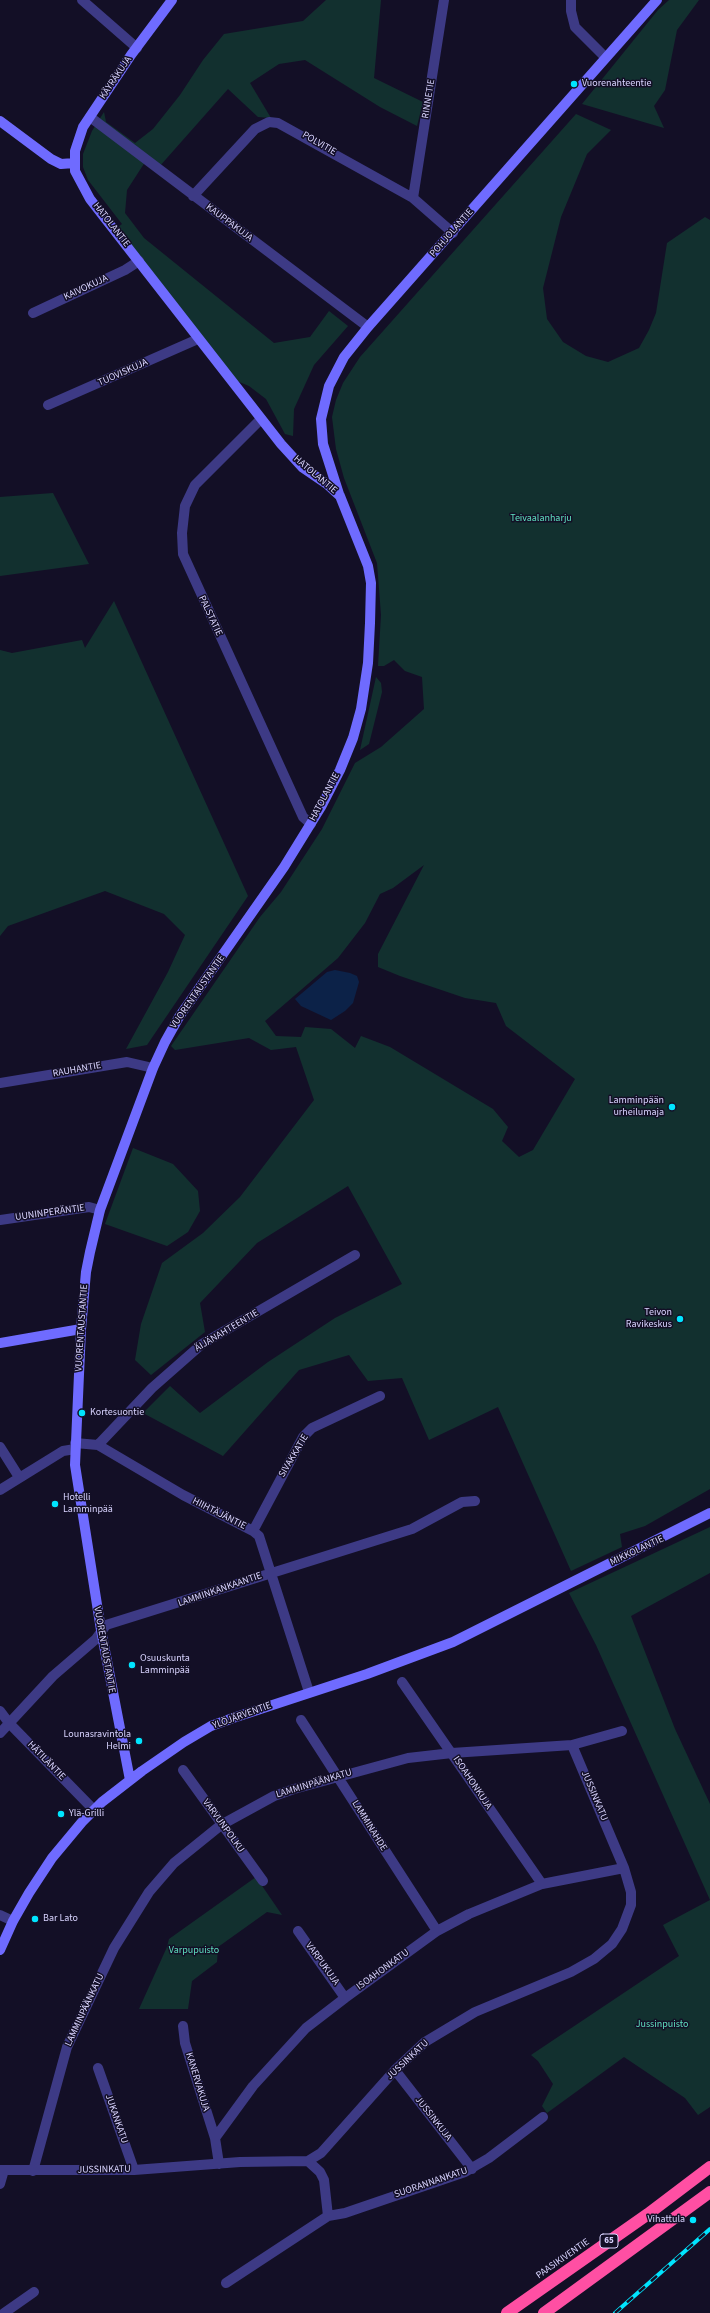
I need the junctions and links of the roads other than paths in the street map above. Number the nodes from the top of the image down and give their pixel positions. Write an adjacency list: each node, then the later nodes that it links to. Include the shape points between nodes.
1 (82, 0): 6 (street)
2 (172, 0): 6 (main road, KÄYRÄKUJA)
3 (444, 0): 12 (street, RINNETIE)
4 (571, 0): 7 (street, via 575,27)
5 (657, 0): 7 (main road, POHJOLANTIE)
6 (137, 48): 8 (main road, KÄYRÄKUJA)
7 (606, 57): 13 (main road, POHJOLANTIE)
8 (90, 116): 10 (main road, KÄYRÄKUJA, via 78,141); 11 (street, KAUPPAKUJA)
9 (0, 121): 10 (main road, via 51,159 61,164)
10 (74, 164): 14 (main road, HATOLANTIE, via 86,194)
11 (193, 196): 12 (street, POLVITIE, via 255,129 269,122 287,126); 16 (street, KAUPPAKUJA)
12 (413, 198): 13 (street, POLVITIE)
13 (453, 233): 16 (main road, POHJOLANTIE)
14 (139, 261): 15 (street, KAIVOKUJA); 17 (main road, HATOLANTIE)
15 (32, 313)
16 (368, 328): 20 (main road, POHJOLANTIE, via 336,371 323,408 323,444)
17 (198, 339): 18 (street, TUOVISKUJA); 19 (main road, HATOLANTIE)
18 (48, 405)
19 (261, 419): 20 (main road, HATOLANTIE, via 302,467); 21 (street, PALSTATIE, via 195,485 185,506 183,554 300,811)
20 (340, 496): 21 (main road, HATOLANTIE, via 363,550 369,573 371,594 368,659 354,738)
21 (311, 824): 22 (main road, HATOLANTIE)
22 (254, 913): 23 (main road, VUORENTAUSTANTIE, via 179,1017)
23 (153, 1068): 24 (street, RAUHANTIE, via 127,1062); 25 (main road, VUORENTAUSTANTIE)
24 (0, 1083)
25 (100, 1210): 26 (street, UUNINPERÄNTIE, via 89,1208); 28 (main road, VUORENTAUSTANTIE, via 86,1272)
26 (0, 1220)
27 (355, 1255): 31 (street, ÄIJÄNAHTEENTIE, via 202,1344 152,1388)
28 (81, 1329): 29 (main road); 32 (main road, VUORENTAUSTANTIE)
29 (0, 1343)
30 (380, 1396): 38 (street, SIVAKKATIE, via 312,1428 303,1437)
31 (98, 1445): 32 (street, HIIHTÄJÄNTIE); 38 (street, HIIHTÄJÄNTIE, via 183,1495)
32 (75, 1446): 34 (street); 41 (main road, VUORENTAUSTANTIE, via 77,1485)
33 (0, 1447): 34 (street)
34 (19, 1477): 35 (street)
35 (0, 1490)
36 (475, 1501): 39 (street, LAMMINKANKAANTIE, via 462,1502 412,1529)
37 (710, 1513): 40 (main road, MIKKOLANTIE)
38 (253, 1531): 39 (street, HIIHTÄJÄNTIE, via 259,1536)
39 (270, 1573): 41 (street, LAMMINKANKAANTIE, via 106,1625); 43 (street, HIIHTÄJÄNTIE)
40 (562, 1586): 43 (main road, YLÖJÄRVENTIE, via 453,1642)
41 (100, 1630): 46 (street, LAMMINKANKAANTIE, via 96,1639 53,1676); 53 (main road, VUORENTAUSTANTIE)
42 (402, 1682): 50 (street, ISOAHONKUJA)
43 (309, 1692): 53 (main road, YLÖJÄRVENTIE, via 211,1726)
44 (0, 1711): 46 (street, HÄTILÄNTIE)
45 (301, 1720): 52 (street, LAMMINAHDE)
46 (9, 1723): 48 (street, LAMMINKANKAANTIE); 54 (street, HÄTILÄNTIE)
47 (622, 1731): 49 (street, LAMMINPÄÄNKATU)
48 (0, 1733)
49 (572, 1745): 50 (street, LAMMINPÄÄNKATU); 56 (street, JUSSINKATU)
50 (452, 1753): 52 (street, LAMMINPÄÄNKATU, via 408,1758); 58 (street, ISOAHONKUJA)
51 (183, 1770): 55 (street, VARVUNPOLKU)
52 (338, 1776): 55 (street, LAMMINPÄÄNKATU, via 274,1796); 62 (street, LAMMINAHDE)
53 (130, 1780): 54 (main road, YLÖJÄRVENTIE)
54 (94, 1810): 60 (main road, YLÖJÄRVENTIE, via 52,1858)
55 (221, 1825): 57 (street, VARVUNPOLKU); 76 (street, LAMMINPÄÄNKATU, via 193,1846 169,1869 136,1911 114,1948 67,2047)
56 (624, 1868): 58 (street, ISOAHONKATU); 67 (street, JUSSINKATU, via 631,1886 631,1905 622,1929 608,1948 571,1972 494,2003 453,2024 425,2042)
57 (263, 1881)
58 (542, 1884): 62 (street, ISOAHONKATU, via 470,1914)
59 (0, 1915): 60 (street)
60 (13, 1921): 63 (main road, YLÖJÄRVENTIE)
61 (298, 1931): 64 (street, VARPUKUJA)
62 (437, 1931): 64 (street, ISOAHONKATU)
63 (0, 1950)
64 (345, 1998): 69 (street, ISOAHONKATU, via 306,2028 274,2062)
65 (183, 2026): 69 (street, KANERVAKUJA, via 185,2043)
66 (98, 2068): 75 (street, JUKANKATU)
67 (395, 2070): 70 (street, JUSSINKATU, via 321,2153); 73 (street, JUSSINKUJA)
68 (543, 2117): 73 (street, SUORANNANKATU)
69 (215, 2138): 71 (street)
70 (308, 2161): 71 (street, JUSSINKATU); 79 (street, via 320,2172 324,2180)
71 (219, 2164): 75 (street, JUSSINKATU)
72 (710, 2167): 83 (highway, PAASIKIVENTIE / 65)
73 (472, 2168): 79 (street, SUORANNANKATU, via 345,2213)
74 (2, 2170): 76 (street, JUSSINKATU); 77 (street)
75 (134, 2170): 76 (street, JUSSINKATU)
76 (33, 2171)
77 (0, 2184)
78 (710, 2192): 84 (highway, 65)
79 (328, 2216): 80 (street, SUORANNANKATU)
80 (226, 2283)
81 (34, 2292): 82 (street)
82 (4, 2313)
83 (507, 2313)
84 (544, 2313)

